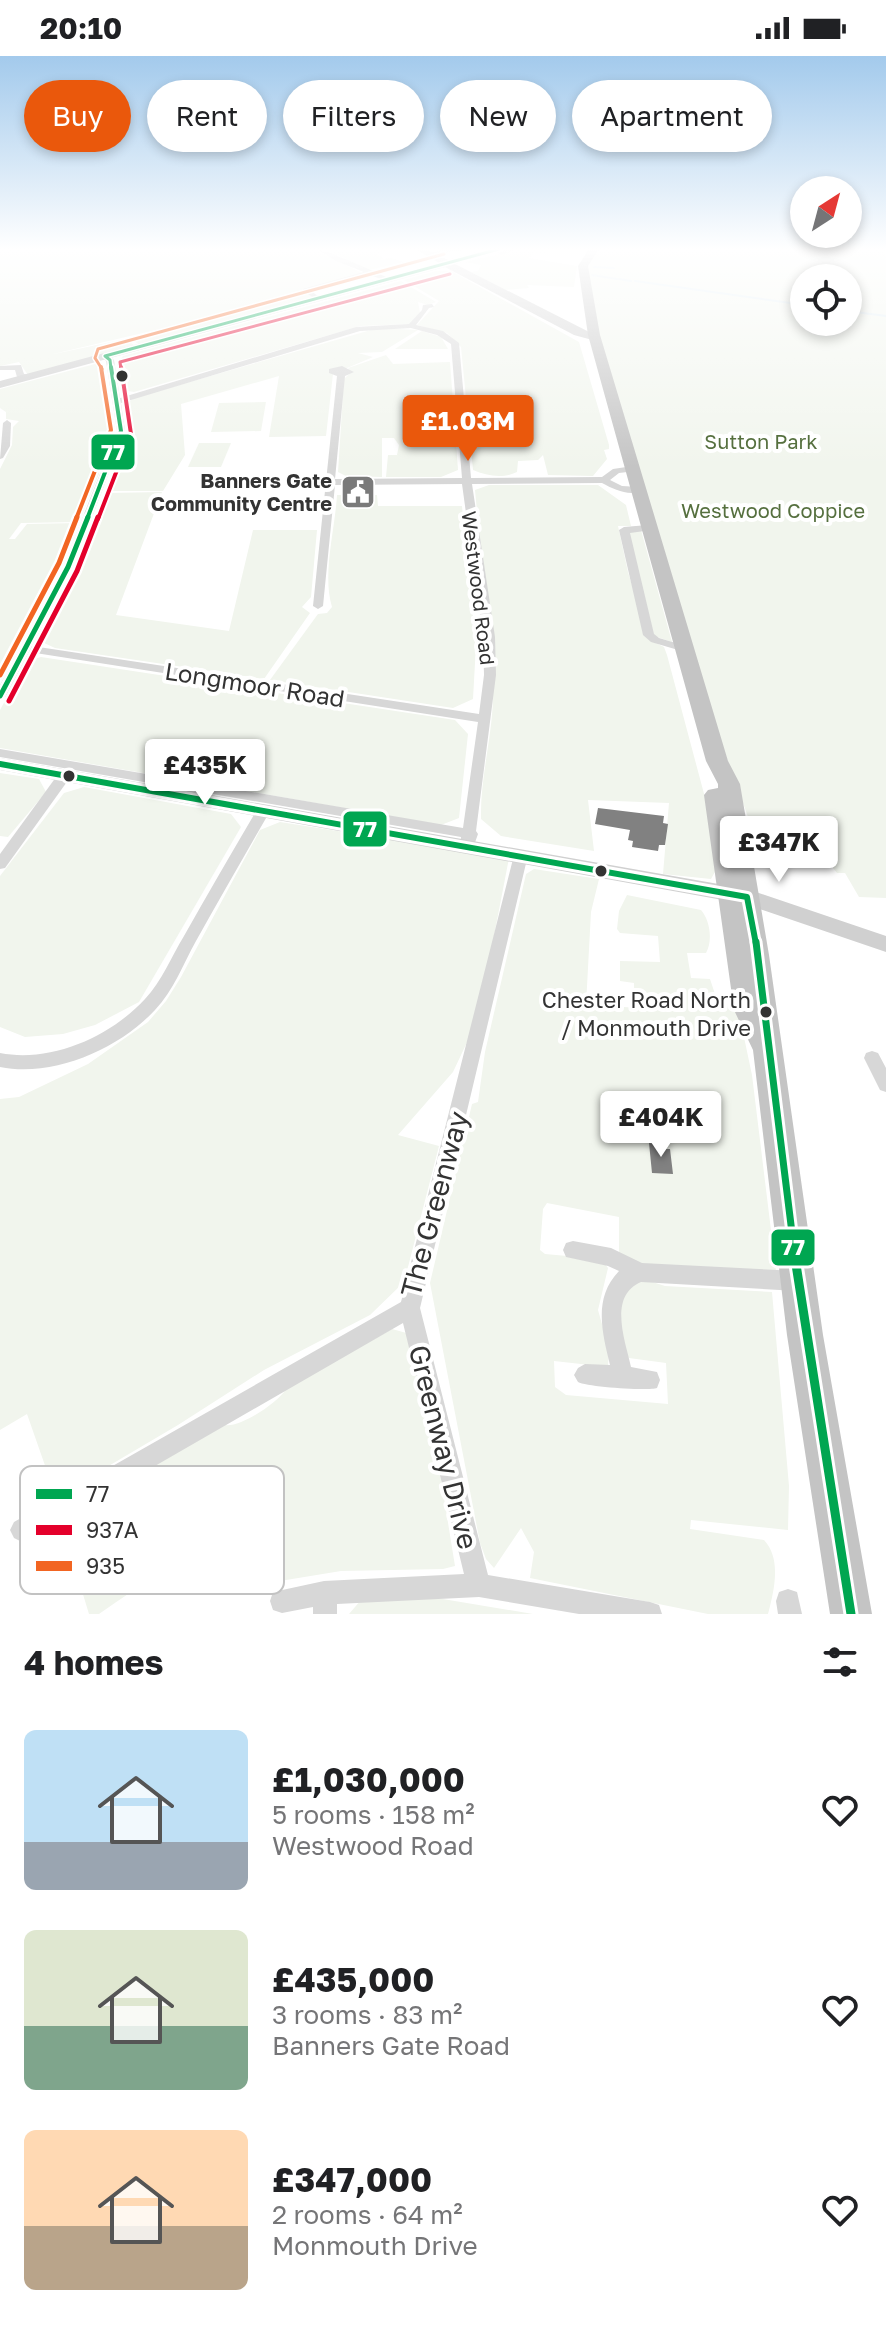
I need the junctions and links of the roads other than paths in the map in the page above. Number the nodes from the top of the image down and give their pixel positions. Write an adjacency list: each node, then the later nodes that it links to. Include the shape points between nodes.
1 (234, 322): 7 (street)
2 (415, 322): 5 (street)
3 (564, 322): 6 (street)
4 (588, 322): 6 (highway)
5 (411, 326): 13 (street, Westwood Road, via 359,329); 17 (street, Westwood Road, via 455,343)
6 (589, 335): 16 (highway)
7 (105, 356): 11 (street); 13 (street)
8 (0, 368): 11 (street, via 18,367)
9 (0, 374): 11 (street)
10 (341, 375): 19 (street)
11 (23, 376): 12 (street)
12 (0, 385)
13 (117, 401): 23 (street, via 121,431 99,493)
14 (7, 423): 15 (street)
15 (0, 456)
16 (633, 469): 18 (street, via 616,471); 20 (highway)
17 (466, 480): 18 (street); 19 (street); 26 (street, Westwood Road, via 489,637)
18 (604, 480): 20 (street, via 620,489)
19 (331, 482): 22 (street)
20 (639, 490): 21 (highway)
21 (648, 528): 24 (highway); 24 (street, via 624,530 649,635)
22 (318, 606)
23 (26, 648): 25 (street); 26 (street, Longmoor Road)
24 (685, 649): 34 (highway, via 717,761 715,782)
25 (0, 696)
26 (485, 719): 31 (street, Westwood Road)
27 (0, 753): 31 (street)
28 (0, 764): 29 (street)
29 (64, 776): 30 (street); 33 (street)
30 (262, 813): 31 (street); 37 (street, via 162,989 138,1017 66,1056 29,1064)
31 (469, 841): 32 (street)
32 (521, 855): 34 (street); 42 (street, The Greenway)
33 (0, 864)
34 (738, 896): 35 (street); 41 (highway, via 748,1010 770,1063)
35 (886, 944)
36 (872, 1058): 38 (street)
37 (0, 1060)
38 (886, 1085)
39 (573, 1250): 40 (street, via 611,1257)
40 (640, 1272): 41 (street); 44 (street, via 620,1281 613,1294 610,1313)
41 (798, 1281): 51 (highway)
42 (410, 1308): 46 (street, The Greenway); 47 (street, Greenway Drive)
43 (585, 1375): 44 (street)
44 (623, 1376): 45 (street)
45 (649, 1380)
46 (134, 1466)
47 (479, 1585): 49 (street, Greenway Drive); 50 (street, Greenway Drive)
48 (282, 1601): 49 (street, Greenway Drive)
49 (324, 1604)
50 (650, 1614)
51 (851, 1614)

